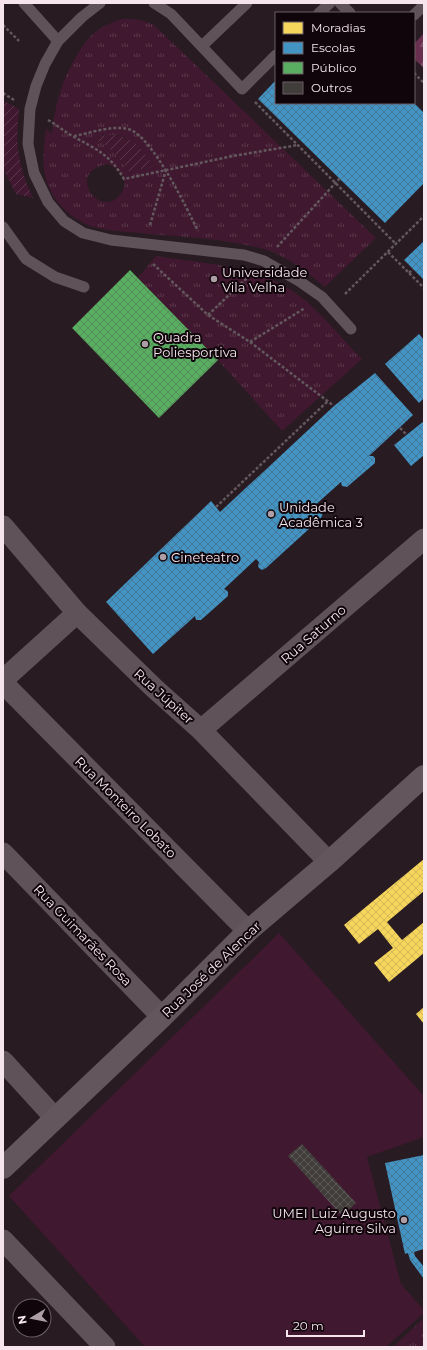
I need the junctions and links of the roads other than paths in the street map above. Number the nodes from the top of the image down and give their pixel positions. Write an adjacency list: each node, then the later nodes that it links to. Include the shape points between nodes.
1 (24, 3): 11 (lane)
2 (100, 3): 11 (lane)
3 (154, 3): 12 (lane, via 172,14)
4 (247, 3): 12 (lane)
5 (330, 3): 8 (lane)
6 (340, 3): 9 (lane)
7 (424, 5): 10 (lane)
8 (320, 12)
9 (349, 12)
10 (415, 14)
11 (58, 41): 16 (lane, via 36,86 30,109 28,144 34,173 48,202 64,221 83,233 111,240 244,255 264,261 322,297)
12 (202, 46): 13 (lane, via 242,89)
13 (275, 57)
14 (3, 227): 15 (lane, via 26,259 55,278)
15 (84, 287)
16 (351, 329)
17 (3, 526): 19 (street, Rua Júpiter)
18 (424, 539): 21 (street, Rua Saturno)
19 (77, 613): 20 (street); 21 (street, Rua Júpiter)
20 (3, 682): 25 (street, Rua Monteiro Lobato)
21 (201, 730): 24 (street, Rua Júpiter)
22 (424, 776): 24 (street, Rua José de Alencar)
23 (3, 853): 26 (street, Rua Guimarães Rosa)
24 (329, 862): 25 (street, Rua José de Alencar)
25 (248, 931): 26 (street, Rua José de Alencar)
26 (162, 1017): 28 (street, Rua José de Alencar)
27 (3, 1061): 28 (street)
28 (55, 1118): 29 (street, Rua José de Alencar)
29 (3, 1168)
30 (3, 1240): 31 (street)
31 (105, 1347)

